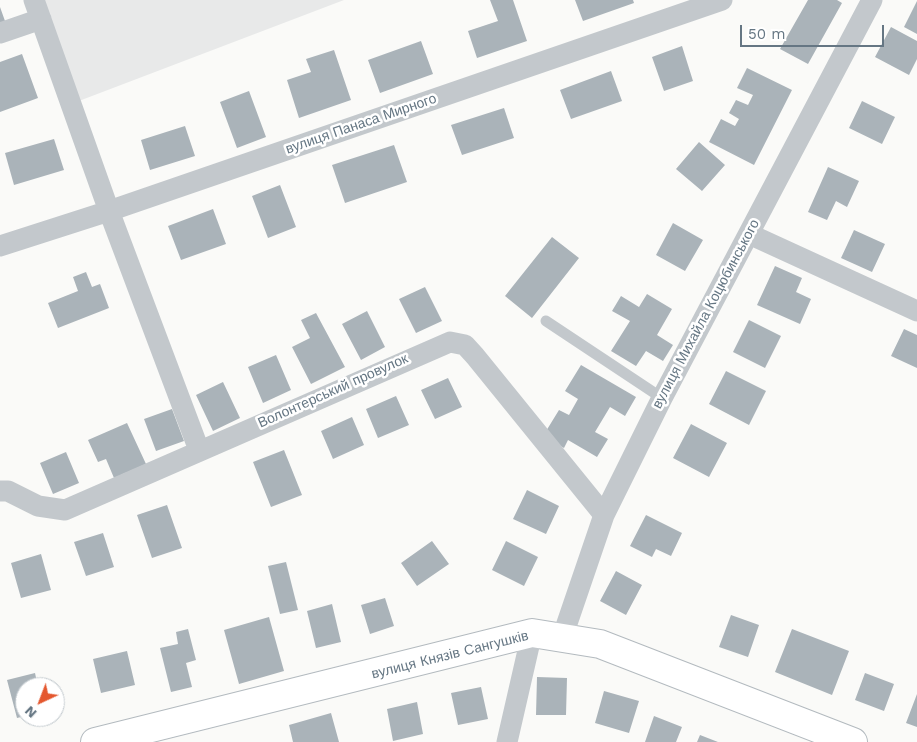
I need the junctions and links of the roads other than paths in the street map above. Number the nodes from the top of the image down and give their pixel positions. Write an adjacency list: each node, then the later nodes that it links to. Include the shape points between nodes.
1 (722, 0): 5 (street, вулиця Панаса Мирного)
2 (872, 0): 6 (street, вулиця Михайла Коцюбинського)
3 (38, 10): 4 (street); 5 (street)
4 (0, 33)
5 (110, 211): 7 (street, вулиця Панаса Мирного); 11 (street)
6 (749, 234): 8 (street); 10 (street, вулиця Михайла Коцюбинського)
7 (0, 246)
8 (917, 311)
9 (546, 321): 10 (lane)
10 (662, 398): 13 (street, вулиця Михайла Коцюбинського)
11 (199, 450): 12 (street, Волонтерський провулок, via 65,510 38,506); 13 (street, Волонтерський провулок, via 450,342 464,345 475,356)
12 (0, 490)
13 (604, 515): 15 (street, вулиця Михайла Коцюбинського)
14 (532, 633): 15 (main road, вулиця Князів Сангушків); 16 (main road, вулиця Князів Сангушків); 17 (street)
15 (562, 638): 18 (main road, вулиця Князів Сангушків, via 600,644)
16 (95, 742)
17 (507, 742)
18 (853, 742)

